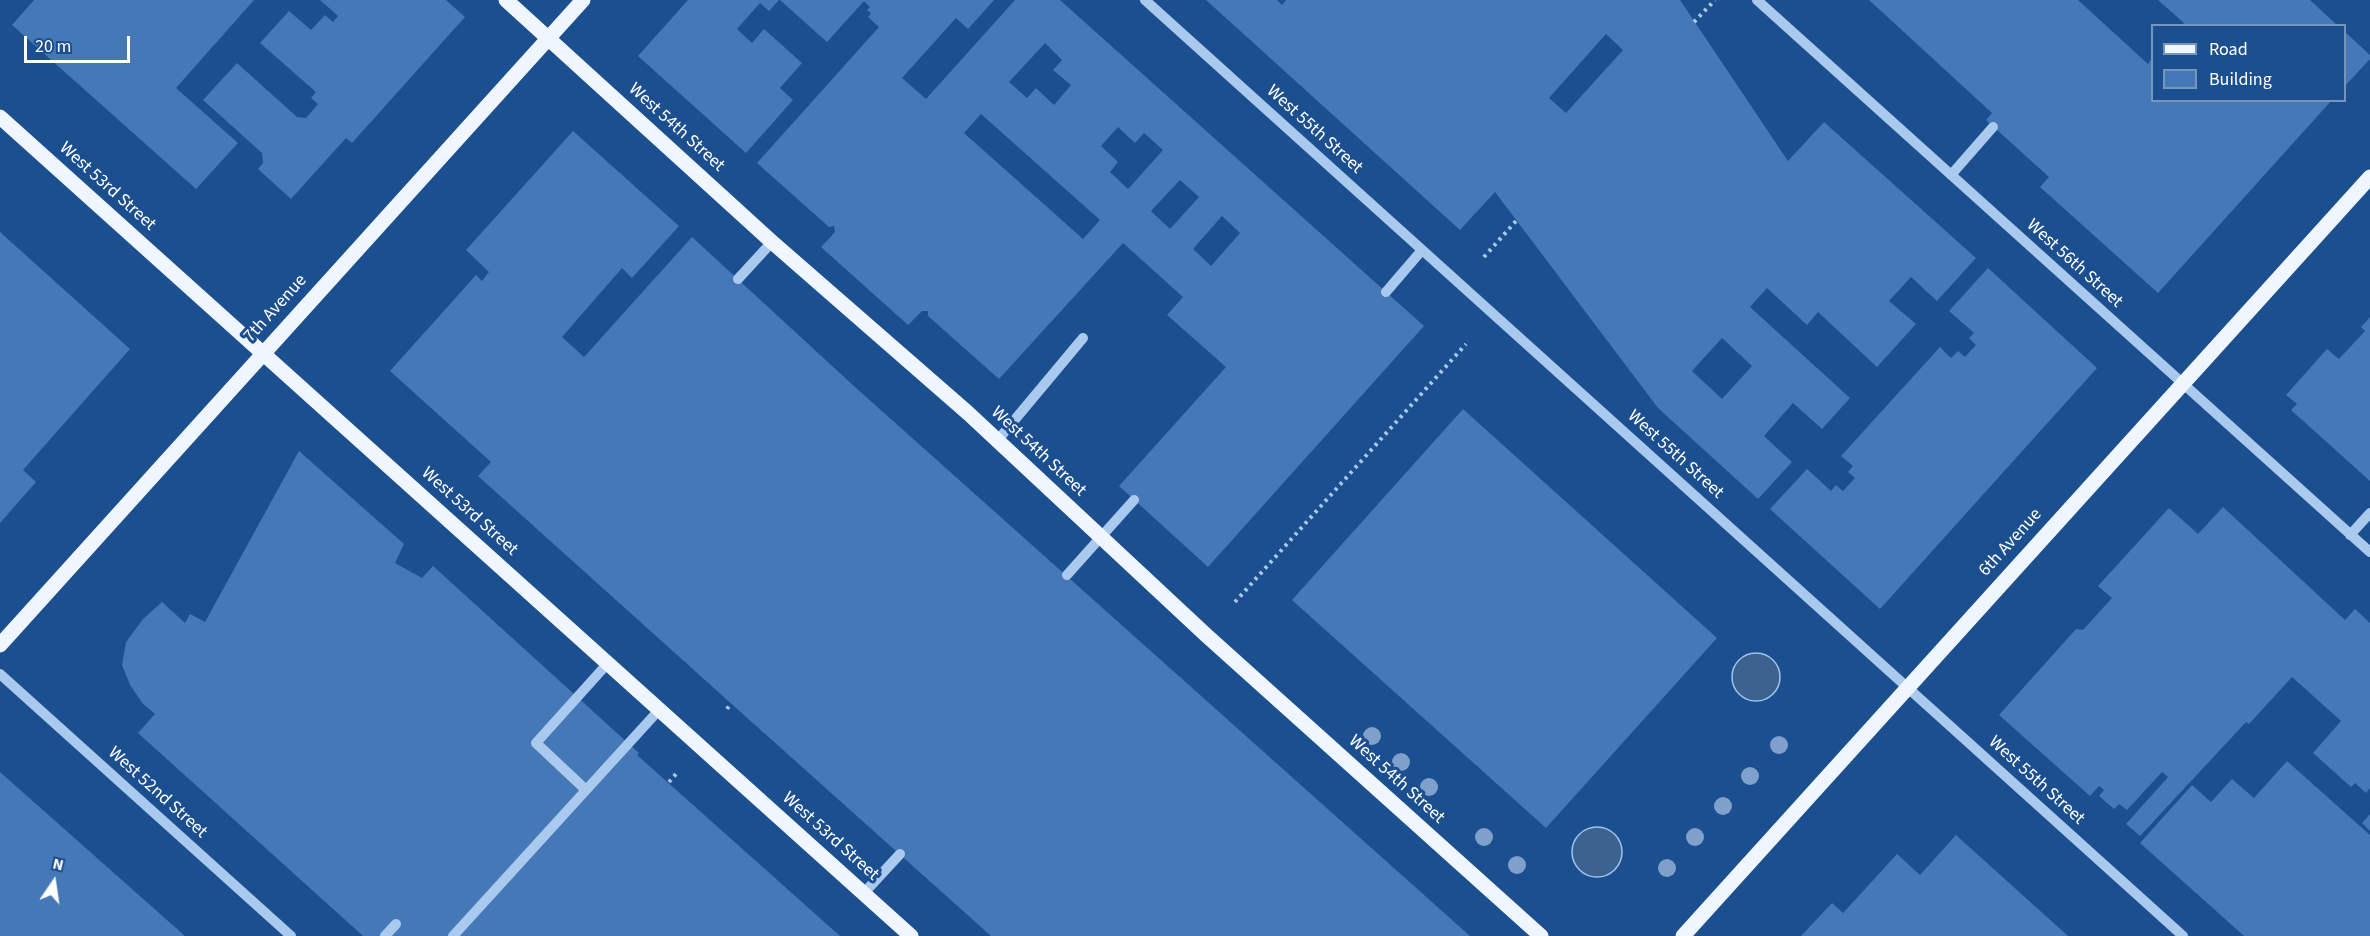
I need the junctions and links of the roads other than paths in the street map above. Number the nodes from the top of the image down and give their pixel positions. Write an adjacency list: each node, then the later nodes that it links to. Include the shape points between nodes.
1 (506, 0): 5 (main road, West 54th Street)
2 (583, 0): 5 (main road, 7th Avenue)
3 (1145, 0): 11 (street, West 55th Street)
4 (1757, 0): 8 (street, West 56th Street)
5 (548, 39): 10 (main road, West 54th Street); 15 (main road, 7th Avenue)
6 (0, 117): 15 (main road, West 53rd Street)
7 (1993, 127): 8 (street)
8 (1950, 175): 16 (street, West 56th Street)
9 (2370, 177): 16 (main road, 6th Avenue)
10 (772, 242): 12 (street); 17 (main road, West 54th Street)
11 (1422, 250): 13 (street); 27 (street, West 55th Street)
12 (738, 279)
13 (1386, 292)
14 (1083, 338): 17 (street)
15 (262, 353): 24 (main road, 7th Avenue); 25 (main road, West 53rd Street)
16 (2182, 383): 20 (street, West 56th Street); 27 (main road, 6th Avenue)
17 (997, 441): 21 (main road, West 54th Street)
18 (1134, 500): 21 (street)
19 (2370, 513): 20 (street)
20 (2350, 535): 22 (street, West 56th Street)
21 (1100, 537): 23 (street); 37 (main road, West 54th Street)
22 (2370, 552)
23 (1067, 575)
24 (0, 645)
25 (608, 663): 28 (main road, West 53rd Street); 29 (street, via 536,743)
26 (0, 674): 33 (street, West 52nd Street)
27 (1907, 686): 38 (main road, 6th Avenue); 39 (street, West 55th Street)
28 (659, 710): 29 (street); 31 (main road, West 53rd Street)
29 (586, 790): 35 (street)
30 (900, 854): 31 (street)
31 (863, 894): 36 (main road, West 53rd Street)
32 (396, 924): 34 (street)
33 (291, 936)
34 (385, 936)
35 (453, 936)
36 (911, 936)
37 (1540, 936)
38 (1683, 936)
39 (2182, 936)

